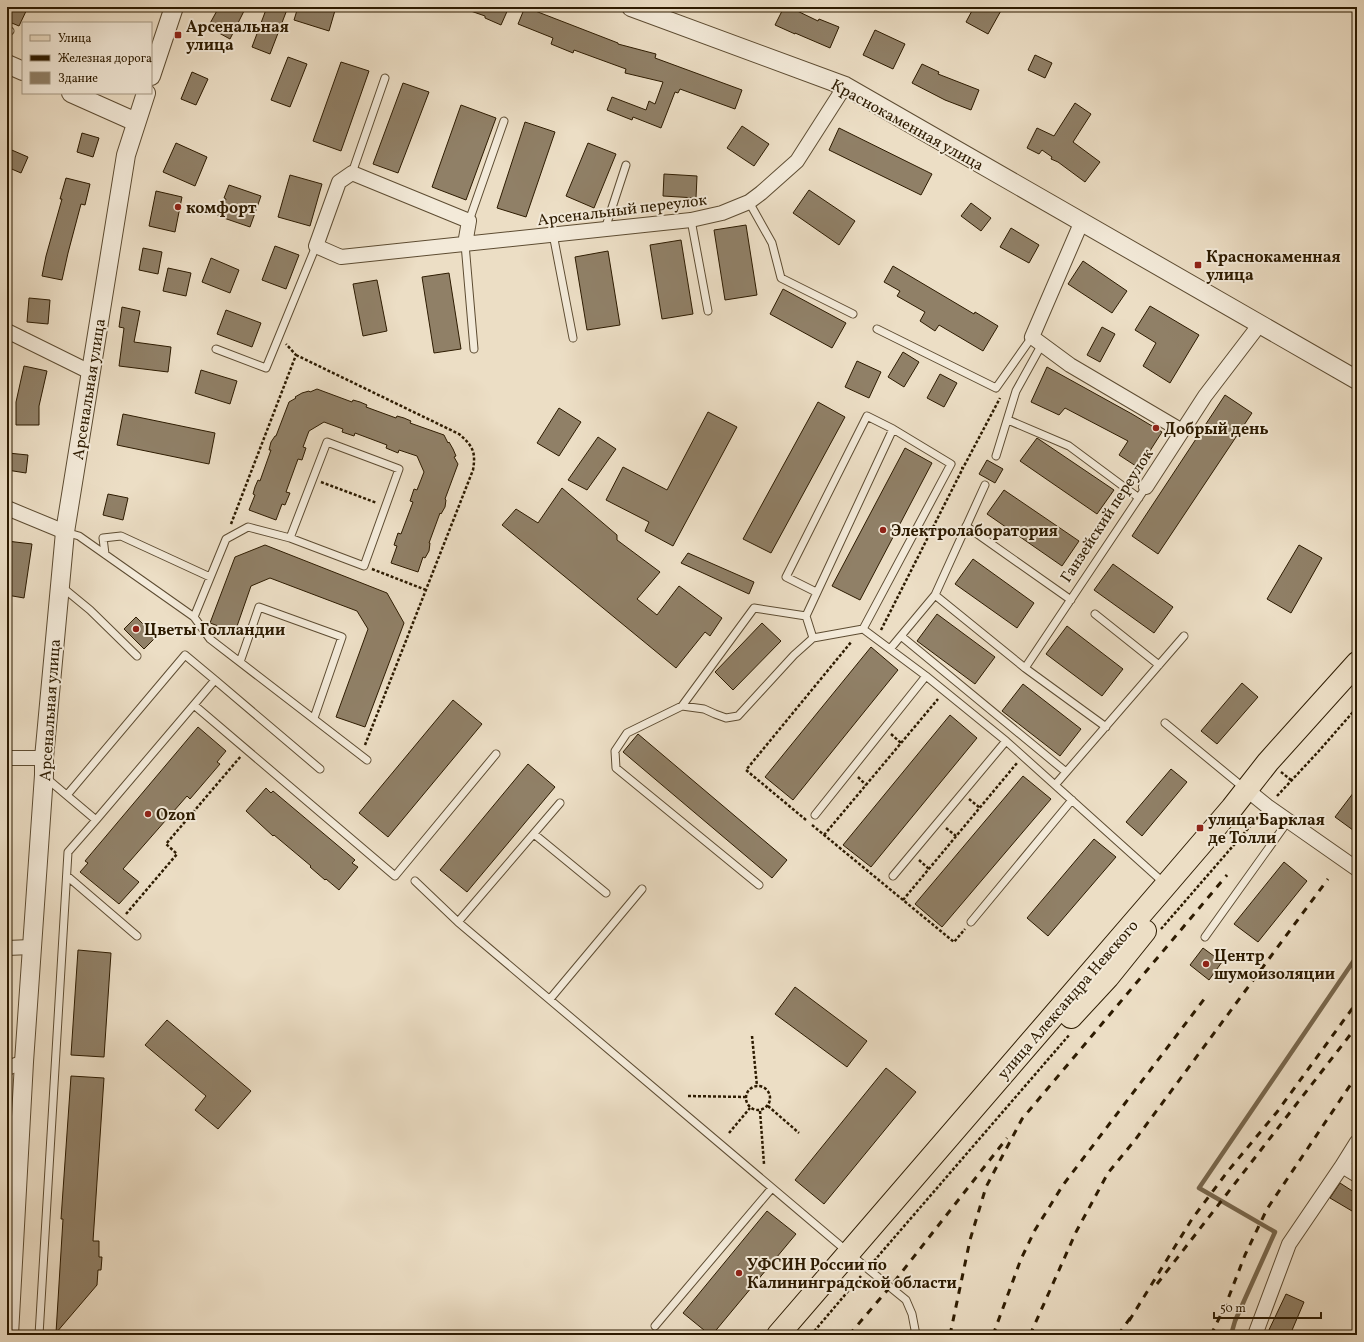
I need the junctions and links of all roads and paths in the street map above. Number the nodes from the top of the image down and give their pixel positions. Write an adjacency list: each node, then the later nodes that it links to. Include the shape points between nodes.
1 (174, 7): 5 (street)
2 (631, 7): 7 (street, Краснокаменная улица)
3 (7, 64): 4 (street)
4 (22, 71)
5 (152, 73)
6 (385, 78): 13 (lane)
7 (845, 86): 14 (street, Арсенальный переулок, via 797,161); 17 (street, Краснокаменная улица)
8 (73, 94): 11 (street)
9 (146, 94): 11 (street, Арсенальная улица)
10 (504, 121): 15 (lane)
11 (136, 122): 33 (street, Арсенальная улица, via 126,155)
12 (626, 165): 18 (lane)
13 (352, 173): 15 (street); 21 (street, via 339,182)
14 (749, 202): 16 (street, Арсенальный переулок, via 722,213); 23 (lane, via 772,243 781,278)
15 (469, 220): 20 (street)
16 (691, 220): 18 (street, Арсенальный переулок); 22 (lane)
17 (1082, 221): 24 (street, Краснокаменная улица); 29 (street)
18 (605, 229): 19 (street, Арсенальный переулок)
19 (554, 234): 20 (street, Арсенальный переулок); 28 (lane)
20 (465, 244): 21 (street, Арсенальный переулок, via 341,257); 31 (lane)
21 (316, 246): 27 (lane)
22 (708, 311)
23 (853, 314)
24 (1260, 324): 34 (street, Краснокаменная улица); 38 (street, Ганзейский переулок, via 1205,396)
25 (877, 329): 35 (lane)
26 (7, 331): 33 (street)
27 (280, 335): 30 (lane, via 266,368); 32 (path)
28 (573, 338)
29 (1037, 340): 35 (lane); 36 (lane, via 1016,391); 38 (street, via 1070,365)
30 (216, 349)
31 (474, 349)
32 (296, 355): 50 (path); 55 (path, via 459,434 470,443 475,459 473,470)
33 (90, 372): 48 (street, Арсенальная улица)
34 (1357, 380)
35 (996, 388): 41 (path, via 1003,392)
36 (1008, 420): 39 (lane); 44 (lane, via 1069,446)
37 (893, 429): 40 (lane); 56 (lane); 56 (lane, via 867,416 786,577)
38 (1182, 431): 44 (street, Ганзейский переулок)
39 (996, 456)
40 (951, 464): 41 (path); 62 (lane)
41 (963, 468): 66 (path)
42 (313, 479): 45 (path); 45 (lane, via 327,442 399,469); 49 (lane)
43 (985, 485): 47 (lane)
44 (1142, 492): 58 (lane, Ганзейский переулок)
45 (385, 506): 52 (lane)
46 (8, 511): 48 (street)
47 (966, 526): 57 (lane); 58 (lane)
48 (65, 532): 51 (lane, via 79,536); 54 (street, Арсенальная улица)
49 (290, 538): 50 (lane, via 248,527); 52 (lane)
50 (226, 539): 53 (lane)
51 (105, 554): 53 (lane, via 103,538 121,536); 61 (lane)
52 (364, 566): 55 (path)
53 (210, 578): 61 (lane)
54 (59, 584): 68 (lane); 90 (street, Арсенальная улица)
55 (426, 590): 88 (path)
56 (816, 592): 60 (lane)
57 (935, 595): 63 (lane); 72 (lane)
58 (1071, 600): 72 (lane, Ганзейский переулок)
59 (1095, 614): 71 (lane)
60 (806, 616): 65 (lane); 79 (lane, via 754,608)
61 (194, 618): 69 (lane, via 210,639)
62 (863, 629): 65 (lane); 66 (lane)
63 (901, 636): 67 (lane); 92 (lane)
64 (1184, 636): 71 (lane)
65 (813, 638): 79 (lane, via 738,716 726,718 704,709)
66 (876, 639): 67 (lane)
67 (890, 649): 73 (lane)
68 (137, 656)
69 (240, 662): 81 (lane); 81 (lane, via 259,608 342,637)
70 (1357, 663): 94 (main road, улица Александра Невского, via 1273,757)
71 (1159, 665): 83 (lane)
72 (1025, 668): 83 (lane)
73 (926, 676): 76 (lane); 98 (lane)
74 (215, 680): 78 (lane); 91 (lane); 95 (lane, via 185,655)
75 (1357, 682): 94 (main road)
76 (944, 691): 84 (lane); 102 (path)
77 (1357, 702): 80 (path)
78 (194, 705): 85 (lane); 99 (lane)
79 (682, 706): 108 (lane, via 627,733 615,751 616,768)
80 (1353, 712)
81 (314, 718): 88 (lane)
82 (1164, 723): 94 (lane)
83 (1106, 727): 92 (lane)
84 (1006, 741): 87 (lane); 105 (lane)
85 (246, 749): 86 (lane, via 395,876); 112 (path, via 166,844 177,854)
86 (496, 754)
87 (1022, 756): 93 (lane); 111 (path)
88 (364, 757)
89 (7, 758): 90 (street)
90 (44, 767): 95 (lane); 117 (street, Арсенальная улица)
91 (320, 769)
92 (1066, 772): 93 (lane)
93 (1055, 785): 96 (lane)
94 (1251, 793): 100 (street); 107 (main road, улица Александра Невского, via 1232,808); 135 (main road, via 1108,977)
95 (67, 795): 99 (lane)
96 (1072, 800): 107 (lane); 114 (lane)
97 (560, 803): 101 (lane)
98 (815, 815)
99 (96, 820): 104 (lane, via 68,852)
100 (1288, 821): 103 (street); 116 (lane)
101 (534, 834): 110 (lane); 113 (lane)
102 (824, 835)
103 (1357, 869)
104 (67, 876): 115 (lane); 138 (lane)
105 (893, 876)
106 (414, 881): 113 (lane)
107 (1166, 884): 135 (main road, улица Александра Невского)
108 (759, 885)
109 (642, 889): 119 (lane)
110 (606, 893)
111 (903, 900)
112 (124, 916)
113 (458, 922): 119 (lane)
114 (971, 922)
115 (137, 936)
116 (1205, 937)
117 (31, 947): 118 (street); 121 (street, Арсенальная улица)
118 (7, 948)
119 (550, 999): 134 (lane)
120 (752, 1036): 122 (path)
121 (15, 1065): 137 (street, Арсенальная улица)
122 (757, 1086): 124 (path, via 749,1090); 125 (path, via 765,1088 768,1092)
123 (688, 1096): 124 (path)
124 (746, 1097): 126 (path)
125 (768, 1106): 127 (path); 129 (path)
126 (750, 1108): 127 (path); 128 (path)
127 (760, 1111): 131 (path)
128 (729, 1134)
129 (799, 1134)
130 (1357, 1142): 132 (street)
131 (764, 1164)
132 (1342, 1166): 133 (street); 142 (street, via 1289,1244)
133 (1357, 1176)
134 (772, 1188): 135 (lane); 136 (lane)
135 (854, 1256): 139 (main road, улица Александра Невского); 140 (main road); 141 (lane, via 906,1300)
136 (655, 1326)
137 (9, 1335)
138 (39, 1335)
139 (778, 1335)
140 (796, 1335)
141 (916, 1335)
142 (1255, 1335)

